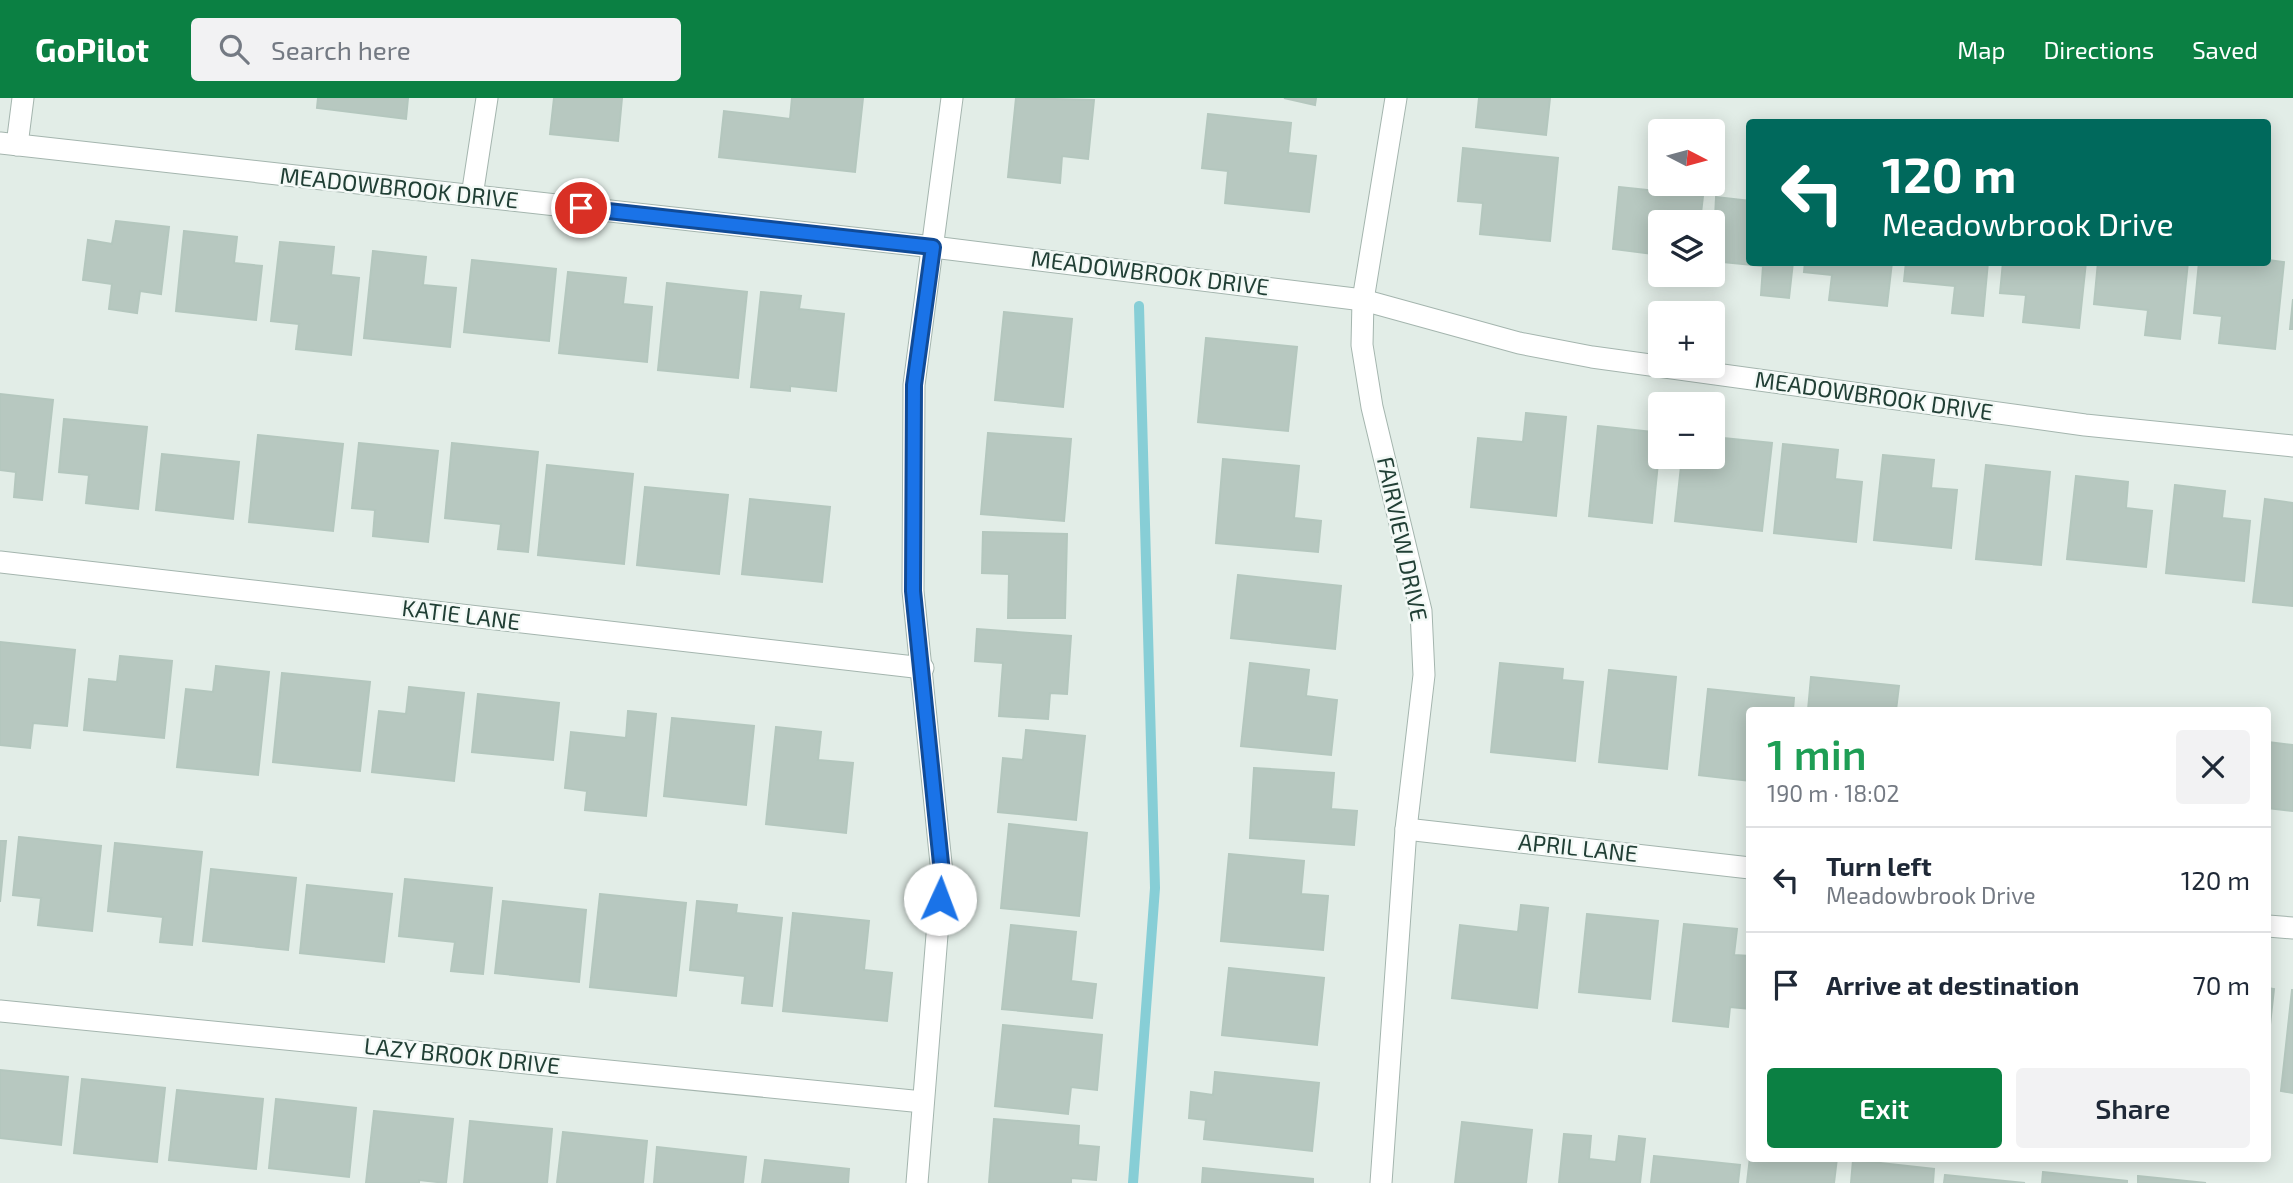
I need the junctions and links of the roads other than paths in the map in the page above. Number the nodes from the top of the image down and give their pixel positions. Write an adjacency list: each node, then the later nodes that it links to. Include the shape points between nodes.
1 (23, 98): 5 (street)
2 (487, 98): 6 (street)
3 (952, 98): 7 (street)
4 (1396, 98): 8 (street, FAIRVIEW DRIVE)
5 (8, 144): 6 (street, MEADOWBROOK DRIVE)
6 (472, 196): 7 (street, MEADOWBROOK DRIVE)
7 (933, 247): 8 (street, MEADOWBROOK DRIVE); 11 (street, via 914,385 913,591)
8 (1363, 300): 9 (street, MEADOWBROOK DRIVE, via 1592,358 2085,425); 12 (street, FAIRVIEW DRIVE, via 1362,345 1373,407 1421,611 1424,675)
9 (2293, 446)
10 (0, 562): 11 (street, KATIE LANE)
11 (923, 668): 17 (street, via 942,873)
12 (1406, 829): 13 (street, APRIL LANE); 19 (street, FAIRVIEW DRIVE)
13 (1746, 867)
14 (2271, 926): 15 (street)
15 (2293, 928)
16 (0, 1011): 17 (street, LAZY BROOK DRIVE)
17 (923, 1102): 18 (street)
18 (917, 1183)
19 (1381, 1183)

